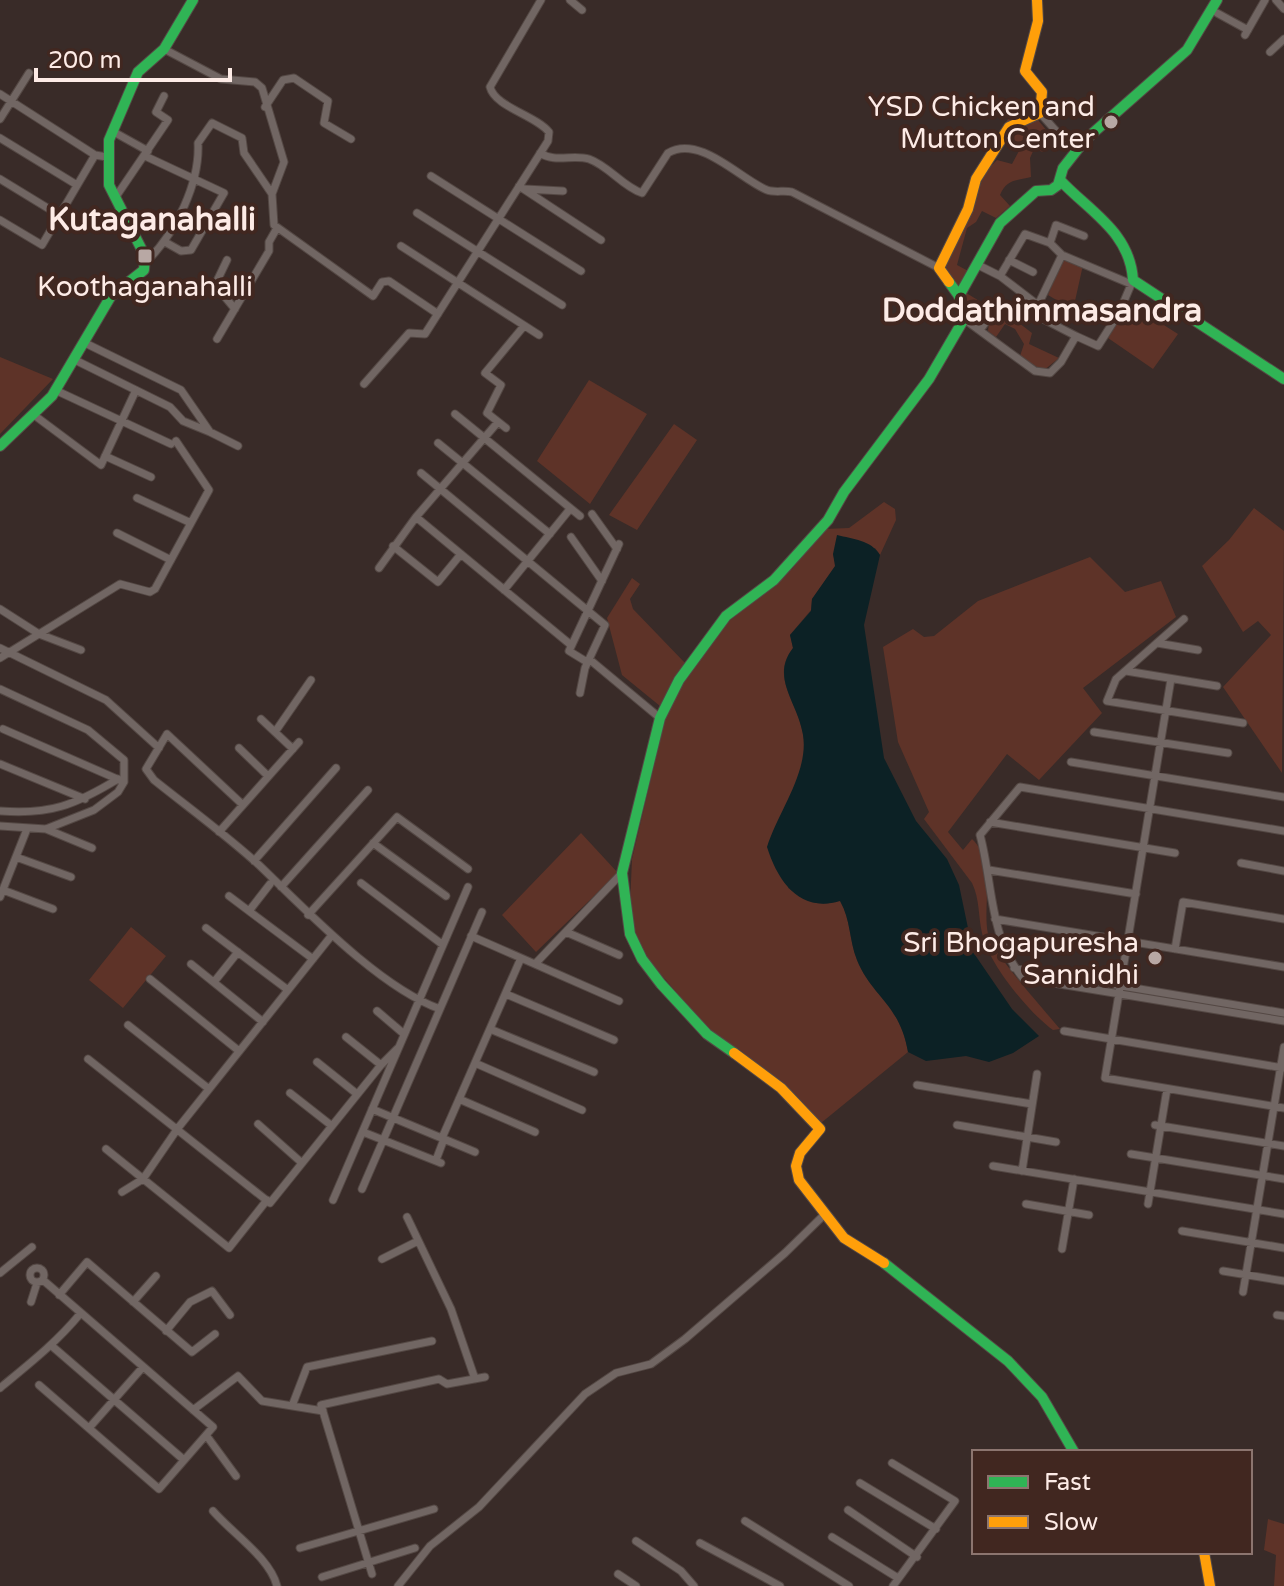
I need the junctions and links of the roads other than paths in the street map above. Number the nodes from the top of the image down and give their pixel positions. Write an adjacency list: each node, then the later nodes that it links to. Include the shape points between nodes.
1 (193, 0): 12 (street)
2 (541, 0): 25 (street, via 490,87 493,96 549,132)
3 (570, 0): 9 (street)
4 (1037, 0): 19 (street, via 1038,21 1025,71 1042,92)
5 (1217, 0): 24 (street, via 1187,50)
6 (1264, 0): 10 (street, via 1247,32)
7 (1276, 0): 8 (street)
8 (1284, 9)
9 (582, 10)
10 (1217, 13)
11 (1284, 39): 13 (street)
12 (164, 49): 18 (street, via 221,79 255,82 262,88); 21 (street, via 138,72)
13 (1270, 52)
14 (29, 73): 17 (street)
15 (0, 94): 17 (street)
16 (164, 96): 26 (street, via 156,112 168,120)
17 (11, 101): 20 (street); 27 (street)
18 (265, 107): 23 (street, via 283,80 294,78 326,98 330,104 324,123); 36 (street, via 284,162)
19 (1040, 113): 24 (street); 54 (street, via 1009,127 976,179 968,209)
20 (0, 119)
21 (112, 131): 26 (street); 28 (street)
22 (0, 138): 33 (street)
23 (351, 139)
24 (1075, 152): 32 (street)
25 (540, 153): 34 (street); 54 (street, via 586,158 642,193 674,149 702,153 733,166 770,192 792,192)
26 (147, 154): 30 (street); 37 (street)
27 (95, 155): 28 (street); 33 (street)
28 (107, 157): 37 (street)
29 (431, 176): 40 (street)
30 (194, 178): 36 (street, via 198,143 215,122 242,138 244,153); 45 (street); 45 (street, via 222,190 224,196 191,250)
31 (0, 179): 39 (street)
32 (1060, 180): 53 (street, via 1051,190 1036,191 1000,223); 58 (street, via 1125,242 1134,263)
33 (77, 185): 39 (street)
34 (520, 187): 35 (street); 40 (street); 44 (street)
35 (563, 191)
36 (272, 194): 42 (street, via 272,222)
37 (115, 198): 52 (street)
38 (417, 213): 48 (street)
39 (59, 215): 41 (street, via 42,245)
40 (498, 219): 48 (street); 55 (street)
41 (0, 220)
42 (277, 228): 63 (street); 64 (street, via 373,296 382,282 389,281)
43 (1084, 236): 46 (street, via 1056,225)
44 (601, 240)
45 (165, 242): 52 (street)
46 (1050, 243): 49 (street); 51 (street, via 1025,234)
47 (401, 246): 59 (street)
48 (477, 251): 59 (street); 61 (street)
49 (1062, 255): 58 (street); 62 (street)
50 (227, 260): 63 (street, via 215,285)
51 (1009, 260): 56 (street); 57 (street)
52 (146, 262): 72 (street, via 144,270 111,296)
53 (978, 265): 57 (street); 60 (street)
54 (939, 268): 60 (street)
55 (581, 271)
56 (1033, 272)
57 (1000, 276): 62 (street)
58 (1132, 282): 70 (street, via 1098,346); 74 (street)
59 (458, 283): 64 (street); 67 (street)
60 (959, 296): 66 (street)
61 (562, 305)
62 (1038, 305): 70 (street, via 1045,320)
63 (235, 309): 71 (street)
64 (438, 314): 75 (street, via 425,334 409,333)
65 (991, 315): 68 (street)
66 (964, 319): 68 (street); 126 (street, via 929,379 828,520 774,580 726,616 679,680)
67 (524, 326): 69 (street); 81 (street, via 485,373 501,385 487,413)
68 (980, 330): 70 (street, via 1042,374 1061,362)
69 (539, 335)
70 (1076, 336)
71 (217, 339)
72 (85, 343): 73 (street); 83 (street, via 181,390)
73 (75, 360): 76 (street); 77 (street)
74 (1284, 379)
75 (364, 384)
76 (55, 390): 79 (street); 80 (street)
77 (136, 390): 80 (street); 83 (street)
78 (455, 414): 84 (street)
79 (34, 415): 86 (street); 88 (street, via 101,465)
80 (121, 421): 88 (street); 98 (street, via 174,443 209,490)
81 (498, 422): 82 (street); 84 (street)
82 (506, 428)
83 (210, 432): 87 (street)
84 (484, 438): 89 (street); 94 (street)
85 (438, 443): 89 (street)
86 (0, 446)
87 (238, 446)
88 (105, 456): 91 (street)
89 (462, 463): 92 (street); 100 (street)
90 (421, 473): 92 (street)
91 (151, 477)
92 (440, 489): 97 (street); 105 (street)
93 (137, 498): 98 (street)
94 (570, 509): 96 (street); 100 (street)
95 (592, 514): 107 (street, via 618,546)
96 (580, 516)
97 (416, 517): 102 (street); 103 (street)
98 (191, 523): 104 (street)
99 (117, 533): 104 (street)
100 (550, 534): 105 (street)
101 (571, 537): 107 (street)
102 (393, 546): 103 (street, via 438,582); 106 (street)
103 (461, 554): 108 (street)
104 (171, 560): 112 (street, via 150,592 120,584)
105 (526, 562): 108 (street); 110 (street)
106 (379, 568)
107 (602, 581): 110 (street)
108 (504, 590): 114 (street)
109 (0, 609): 112 (street)
110 (587, 613): 114 (street); 118 (street, via 605,625)
111 (1184, 619): 113 (street)
112 (39, 634): 115 (street); 117 (street)
113 (1157, 643): 116 (street); 119 (street)
114 (571, 645): 118 (street, via 569,651)
115 (81, 650)
116 (1198, 650)
117 (2, 653): 133 (street, via 106,700)
118 (588, 661): 124 (street); 126 (street)
119 (1126, 671): 120 (street); 125 (street, via 1116,679 1107,701)
120 (1171, 679): 122 (street); 125 (street)
121 (311, 680): 130 (street)
122 (1217, 686)
123 (0, 689): 141 (street, via 88,730 124,760)
124 (580, 693)
125 (1166, 710): 128 (street); 132 (street)
126 (660, 718): 164 (street)
127 (261, 719): 130 (street)
128 (1243, 723)
129 (3, 729): 141 (street)
130 (275, 732): 139 (street, via 296,746)
131 (1094, 732): 132 (street)
132 (1160, 742): 135 (street); 140 (street)
133 (159, 748): 145 (street, via 167,734); 153 (street, via 146,769)
134 (239, 748): 139 (street)
135 (1228, 753)
136 (1071, 762): 140 (street)
137 (0, 764): 144 (street)
138 (336, 768): 159 (street)
139 (268, 776): 145 (street)
140 (1155, 776): 143 (street); 146 (street)
141 (121, 780): 144 (street); 151 (street, via 118,792 94,810)
142 (368, 790): 168 (street)
143 (1284, 797)
144 (85, 799): 147 (street, via 50,812)
145 (243, 805): 153 (street)
146 (1149, 809): 148 (street, via 1020,787); 152 (street); 156 (street)
147 (0, 811)
148 (990, 822): 156 (street); 162 (street, via 980,835)
149 (0, 826): 150 (street)
150 (27, 829): 151 (street); 158 (street)
151 (46, 829): 155 (street)
152 (1284, 831)
153 (219, 832): 159 (street)
154 (373, 843): 161 (street, via 397,817); 173 (street); 177 (street)
155 (92, 848)
156 (1143, 848): 157 (street); 171 (street)
157 (1175, 853)
158 (16, 857): 165 (street); 170 (street)
159 (254, 861): 168 (street)
160 (1241, 863): 163 (street)
161 (468, 869)
162 (989, 870): 171 (street); 178 (street)
163 (1284, 871)
164 (622, 873): 181 (street); 268 (street, via 630,934 661,984 707,1034 781,1088 820,1129 796,1166 799,1180)
165 (71, 877)
166 (361, 883): 185 (street)
167 (270, 884): 175 (street)
168 (281, 887): 177 (street)
169 (468, 887): 185 (street)
170 (1, 894): 174 (street)
171 (1136, 894): 184 (street)
172 (229, 896): 175 (street)
173 (446, 896)
174 (53, 909)
175 (249, 911): 190 (street)
176 (482, 912): 183 (street)
177 (308, 915): 182 (street)
178 (995, 919): 184 (street); 197 (street, via 1023,978)
179 (1284, 919): 186 (street, via 1183,902)
180 (206, 928): 187 (street)
181 (566, 932): 188 (street); 192 (street)
182 (332, 935): 190 (street); 200 (street)
183 (471, 936): 189 (street); 201 (street)
184 (1128, 941): 186 (street); 197 (street)
185 (443, 945): 200 (street)
186 (1175, 949): 193 (street)
187 (238, 952): 195 (street); 196 (street)
188 (619, 955)
189 (521, 958): 192 (street); 198 (street)
190 (313, 959): 196 (street)
191 (191, 964): 195 (street)
192 (535, 964): 199 (street)
193 (1284, 967)
194 (150, 979): 215 (street)
195 (214, 982): 205 (street)
196 (288, 990): 205 (street)
197 (1120, 990): 203 (street); 204 (street); 211 (street)
198 (506, 994): 207 (street); 212 (street)
199 (619, 1001)
200 (418, 1002): 201 (street); 209 (street)
201 (440, 1009): 234 (street)
202 (377, 1011): 209 (street)
203 (1284, 1013)
204 (1284, 1021)
205 (263, 1022): 215 (street)
206 (128, 1025): 224 (street)
207 (490, 1029): 218 (street); 221 (street)
208 (1064, 1031): 211 (street)
209 (404, 1034): 214 (street)
210 (346, 1037): 219 (street)
211 (1112, 1039): 220 (street); 225 (street, via 1105,1078)
212 (614, 1040)
213 (1284, 1047): 220 (street)
214 (398, 1048): 219 (street); 232 (street)
215 (239, 1051): 224 (street)
216 (88, 1059): 239 (street)
217 (317, 1062): 227 (street)
218 (475, 1063): 228 (street); 233 (street)
219 (381, 1065): 227 (street)
220 (1282, 1068): 230 (street)
221 (594, 1072)
222 (1037, 1074): 229 (street)
223 (917, 1085): 229 (street)
224 (209, 1089): 239 (street)
225 (1167, 1089): 230 (street); 237 (street)
226 (290, 1093): 238 (street)
227 (357, 1094): 238 (street)
228 (459, 1099): 241 (street); 243 (street)
229 (1032, 1104): 242 (street)
230 (1274, 1107): 231 (street); 246 (street)
231 (1284, 1108)
232 (372, 1109): 234 (street); 240 (street)
233 (582, 1110)
234 (393, 1118): 243 (street); 244 (street)
235 (258, 1124): 252 (street)
236 (957, 1125): 242 (street)
237 (1158, 1125): 246 (street); 251 (street)
238 (332, 1126): 252 (street)
239 (178, 1128): 256 (street); 262 (street)
240 (363, 1132): 244 (street); 263 (street)
241 (535, 1132)
242 (1027, 1137): 245 (street); 254 (street)
243 (443, 1139): 244 (street, via 438,1162); 249 (street)
244 (384, 1140): 259 (street)
245 (1056, 1142)
246 (1268, 1143): 247 (street); 255 (street)
247 (1284, 1146)
248 (106, 1149): 256 (street)
249 (475, 1152)
250 (1131, 1154): 251 (street)
251 (1156, 1158): 255 (street); 261 (street)
252 (302, 1163): 262 (street, via 270,1203)
253 (993, 1166): 254 (street)
254 (1022, 1171): 257 (street)
255 (1263, 1176): 258 (street); 266 (street)
256 (143, 1179): 260 (street); 262 (street, via 229,1248)
257 (1074, 1179): 261 (street); 267 (street)
258 (1284, 1179)
259 (362, 1189)
260 (122, 1192)
261 (1150, 1192): 265 (street); 266 (street)
262 (267, 1200)
263 (333, 1200)
264 (1026, 1204): 267 (street)
265 (1148, 1204)
266 (1257, 1209): 269 (street); 274 (street)
267 (1068, 1211): 270 (street); 277 (street)
268 (825, 1214): 308 (street, via 844,1238 895,1270 1008,1361 1042,1397); 333 (street, via 685,1339 651,1364 616,1373 585,1394 479,1507 430,1546)
269 (1284, 1214)
270 (1089, 1215)
271 (407, 1217): 273 (street)
272 (1182, 1231): 274 (street)
273 (418, 1241): 278 (street); 299 (street, via 451,1309)
274 (1252, 1242): 276 (street); 283 (street)
275 (32, 1247): 279 (street)
276 (1284, 1248)
277 (1062, 1249)
278 (382, 1259)
279 (15, 1261): 280 (street); 282 (street)
280 (32, 1270): 285 (street, via 30,1277); 285 (street, via 43,1270)
281 (1223, 1271): 283 (street)
282 (0, 1273)
283 (1246, 1275): 286 (street); 287 (street)
284 (156, 1276): 290 (street)
285 (40, 1281): 288 (street); 289 (street)
286 (1284, 1281)
287 (1243, 1292)
288 (59, 1295): 290 (street, via 87,1262); 291 (street)
289 (31, 1302)
290 (133, 1302): 293 (street)
291 (80, 1314): 296 (street); 297 (street)
292 (230, 1315): 293 (street, via 212,1291 190,1302)
293 (166, 1331): 294 (street, via 192,1352)
294 (215, 1334)
295 (432, 1341): 303 (street, via 307,1367)
296 (53, 1347): 301 (street); 302 (street)
297 (143, 1367): 302 (street); 304 (street)
298 (485, 1377): 299 (street)
299 (475, 1379): 305 (street, via 447,1384 439,1379 321,1405)
300 (39, 1385): 306 (street)
301 (0, 1388)
302 (115, 1400): 306 (street); 309 (street)
303 (292, 1406): 304 (street, via 262,1401 238,1376); 305 (street)
304 (193, 1410): 307 (street, via 213,1427)
305 (323, 1411): 318 (street)
306 (89, 1428): 309 (street, via 159,1489)
307 (206, 1435): 309 (street); 311 (street)
308 (1073, 1450)
309 (184, 1460)
310 (892, 1463): 317 (street, via 955,1501)
311 (236, 1476)
312 (860, 1483): 317 (street)
313 (434, 1509): 318 (street)
314 (848, 1510): 325 (street)
315 (213, 1511): 332 (street, via 273,1569)
316 (745, 1521): 336 (street)
317 (936, 1529): 325 (street)
318 (359, 1531): 322 (street); 326 (street)
319 (832, 1537): 330 (street)
320 (636, 1541): 331 (street, via 681,1571)
321 (700, 1543): 335 (street)
322 (300, 1548)
323 (415, 1548): 326 (street)
324 (1204, 1554): 337 (street)
325 (917, 1557): 330 (street)
326 (369, 1563): 327 (street); 329 (street)
327 (372, 1574)
328 (618, 1574): 334 (street)
329 (322, 1577)
330 (895, 1582)
331 (691, 1585)
332 (277, 1586)
333 (398, 1586)
334 (636, 1586)
335 (780, 1586)
336 (849, 1586)
337 (1210, 1586)

